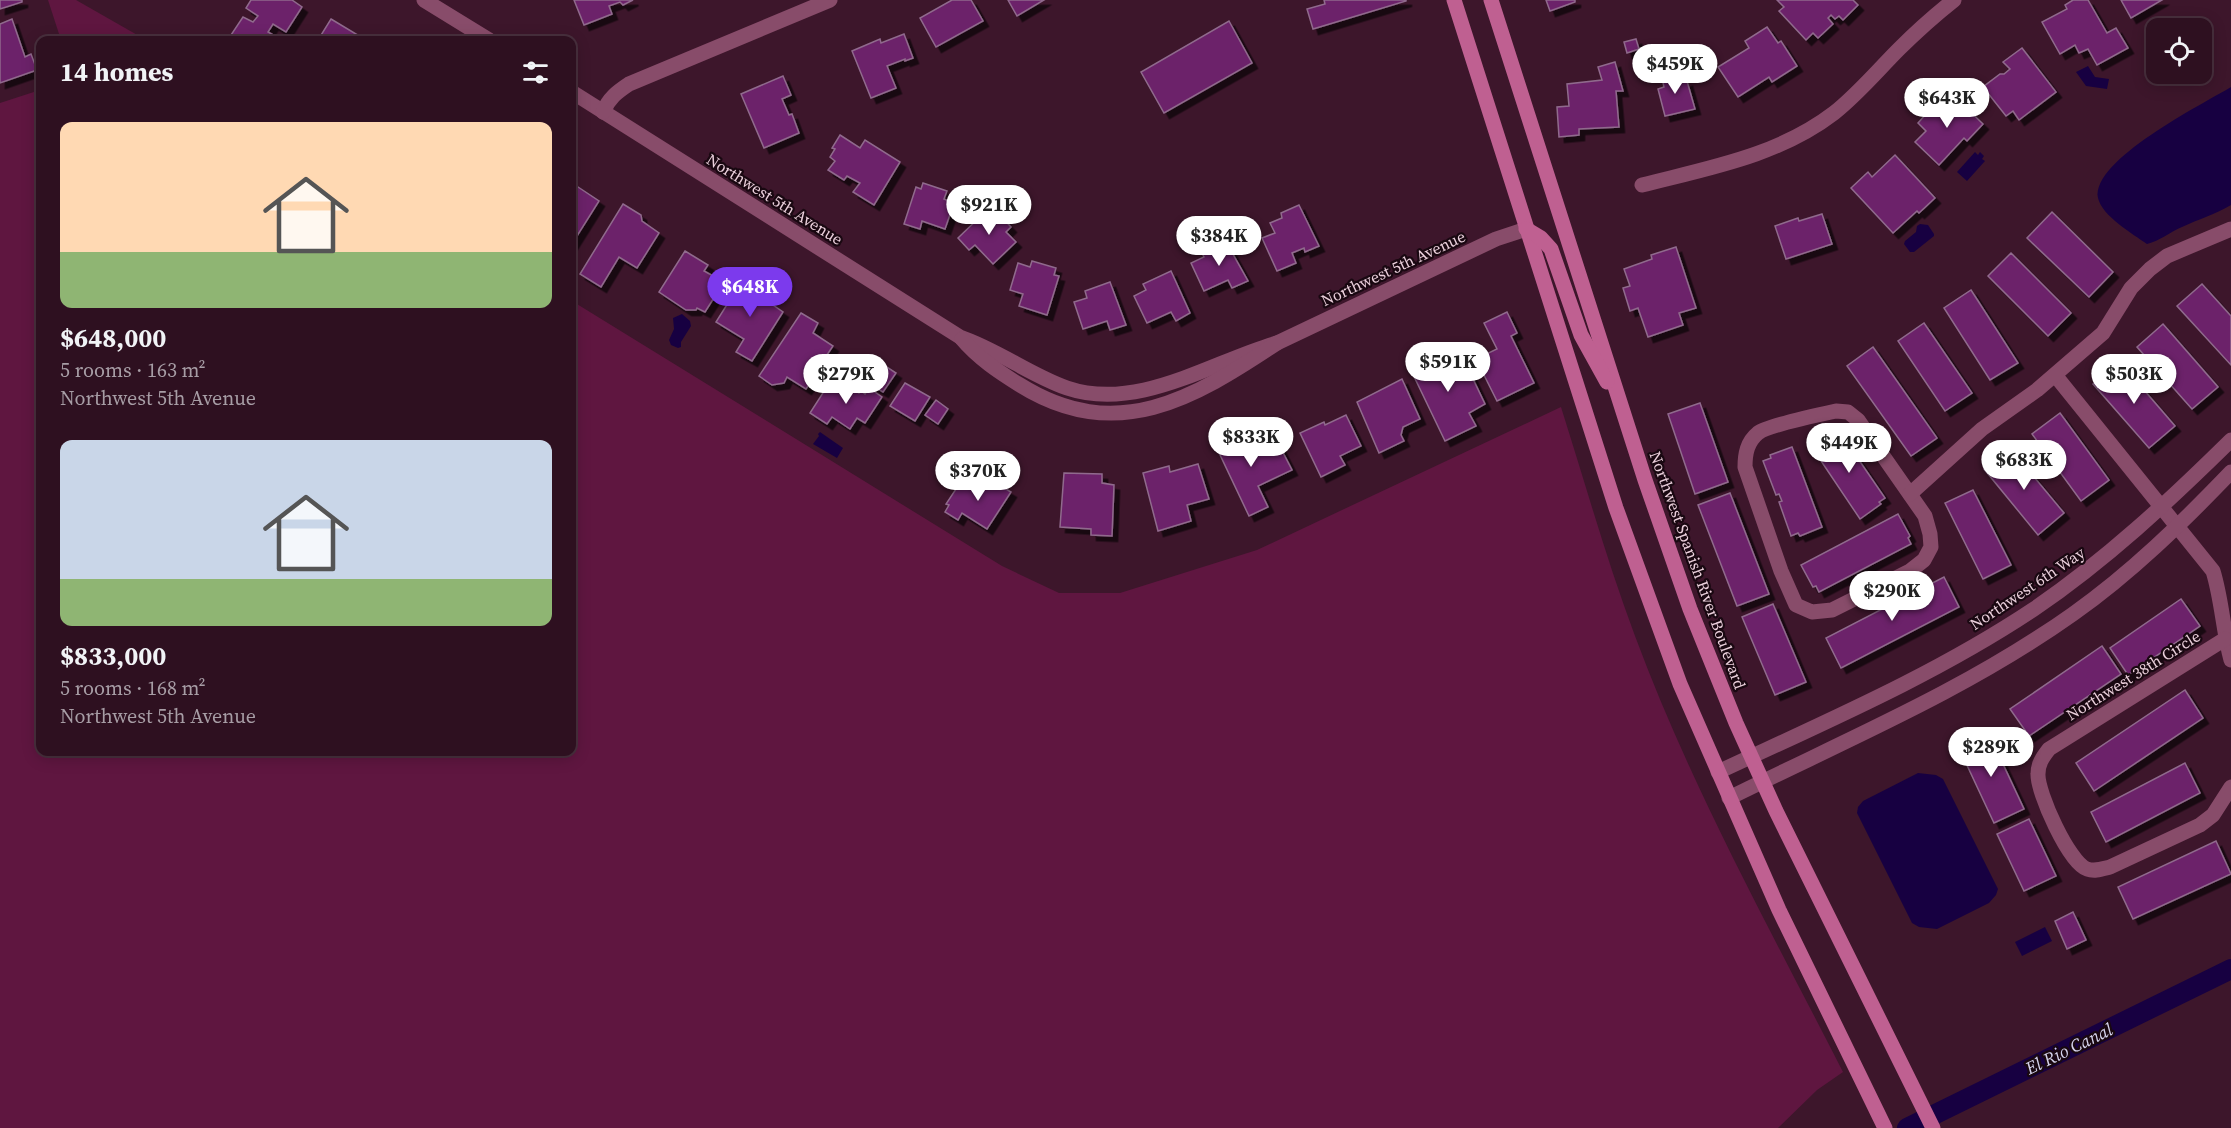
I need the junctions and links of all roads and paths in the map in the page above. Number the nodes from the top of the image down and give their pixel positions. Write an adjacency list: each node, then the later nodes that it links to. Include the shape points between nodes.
1 (424, 0): 6 (street)
2 (830, 0): 8 (street, via 629,84 616,92)
3 (1454, 0): 10 (main road)
4 (1491, 0): 13 (main road, Northwest Spanish River Boulevard)
5 (1954, 0): 9 (street, via 1860,91 1804,133 1740,160)
6 (482, 36)
7 (576, 95): 8 (street, Northwest 5th Avenue)
8 (603, 112): 10 (street, Northwest 5th Avenue, via 960,337 982,344 1069,389 1109,395 1155,389 1277,343 1496,239)
9 (1642, 185)
10 (1526, 229): 13 (main road, via 1551,249 1581,334); 22 (main road, via 1637,570)
11 (2231, 229): 12 (street, via 2167,256 2150,269 2131,288 2103,333)
12 (2055, 375): 16 (street, via 1988,424); 17 (street, Northwest 38th Circle)
13 (1623, 411): 21 (main road, Northwest Spanish River Boulevard, via 1690,609)
14 (2231, 440): 17 (street, Northwest 6th Way)
15 (2231, 472): 18 (street)
16 (1910, 494): 16 (street, via 1925,516 1930,534 1924,560 1832,610 1812,612 1796,605 1781,571 1745,467 1745,454 1749,442 1759,432 1827,413 1848,412 1858,420)
17 (2163, 506): 18 (street, Northwest 38th Circle); 21 (street, Northwest 6th Way, via 2066,587 2003,629 1896,688)
18 (2179, 526): 19 (street, Northwest 38th Circle, via 2213,571); 23 (street, via 2081,608 2003,660 1908,712)
19 (2225, 639): 20 (street, Northwest 38th Circle); 24 (street, Northwest 38th Circle, via 2049,749 2040,760 2038,772 2039,786 2069,851 2077,863 2097,871 2200,825 2213,815)
20 (2231, 660)
21 (1751, 757): 22 (street, Northwest 6th Way); 23 (main road, Northwest Spanish River Boulevard)
22 (1718, 772): 25 (main road)
23 (1763, 781): 25 (street); 27 (main road, Northwest Spanish River Boulevard)
24 (2231, 787)
25 (1729, 798): 26 (main road, via 1798,952)
26 (1885, 1128)
27 (1933, 1128)

